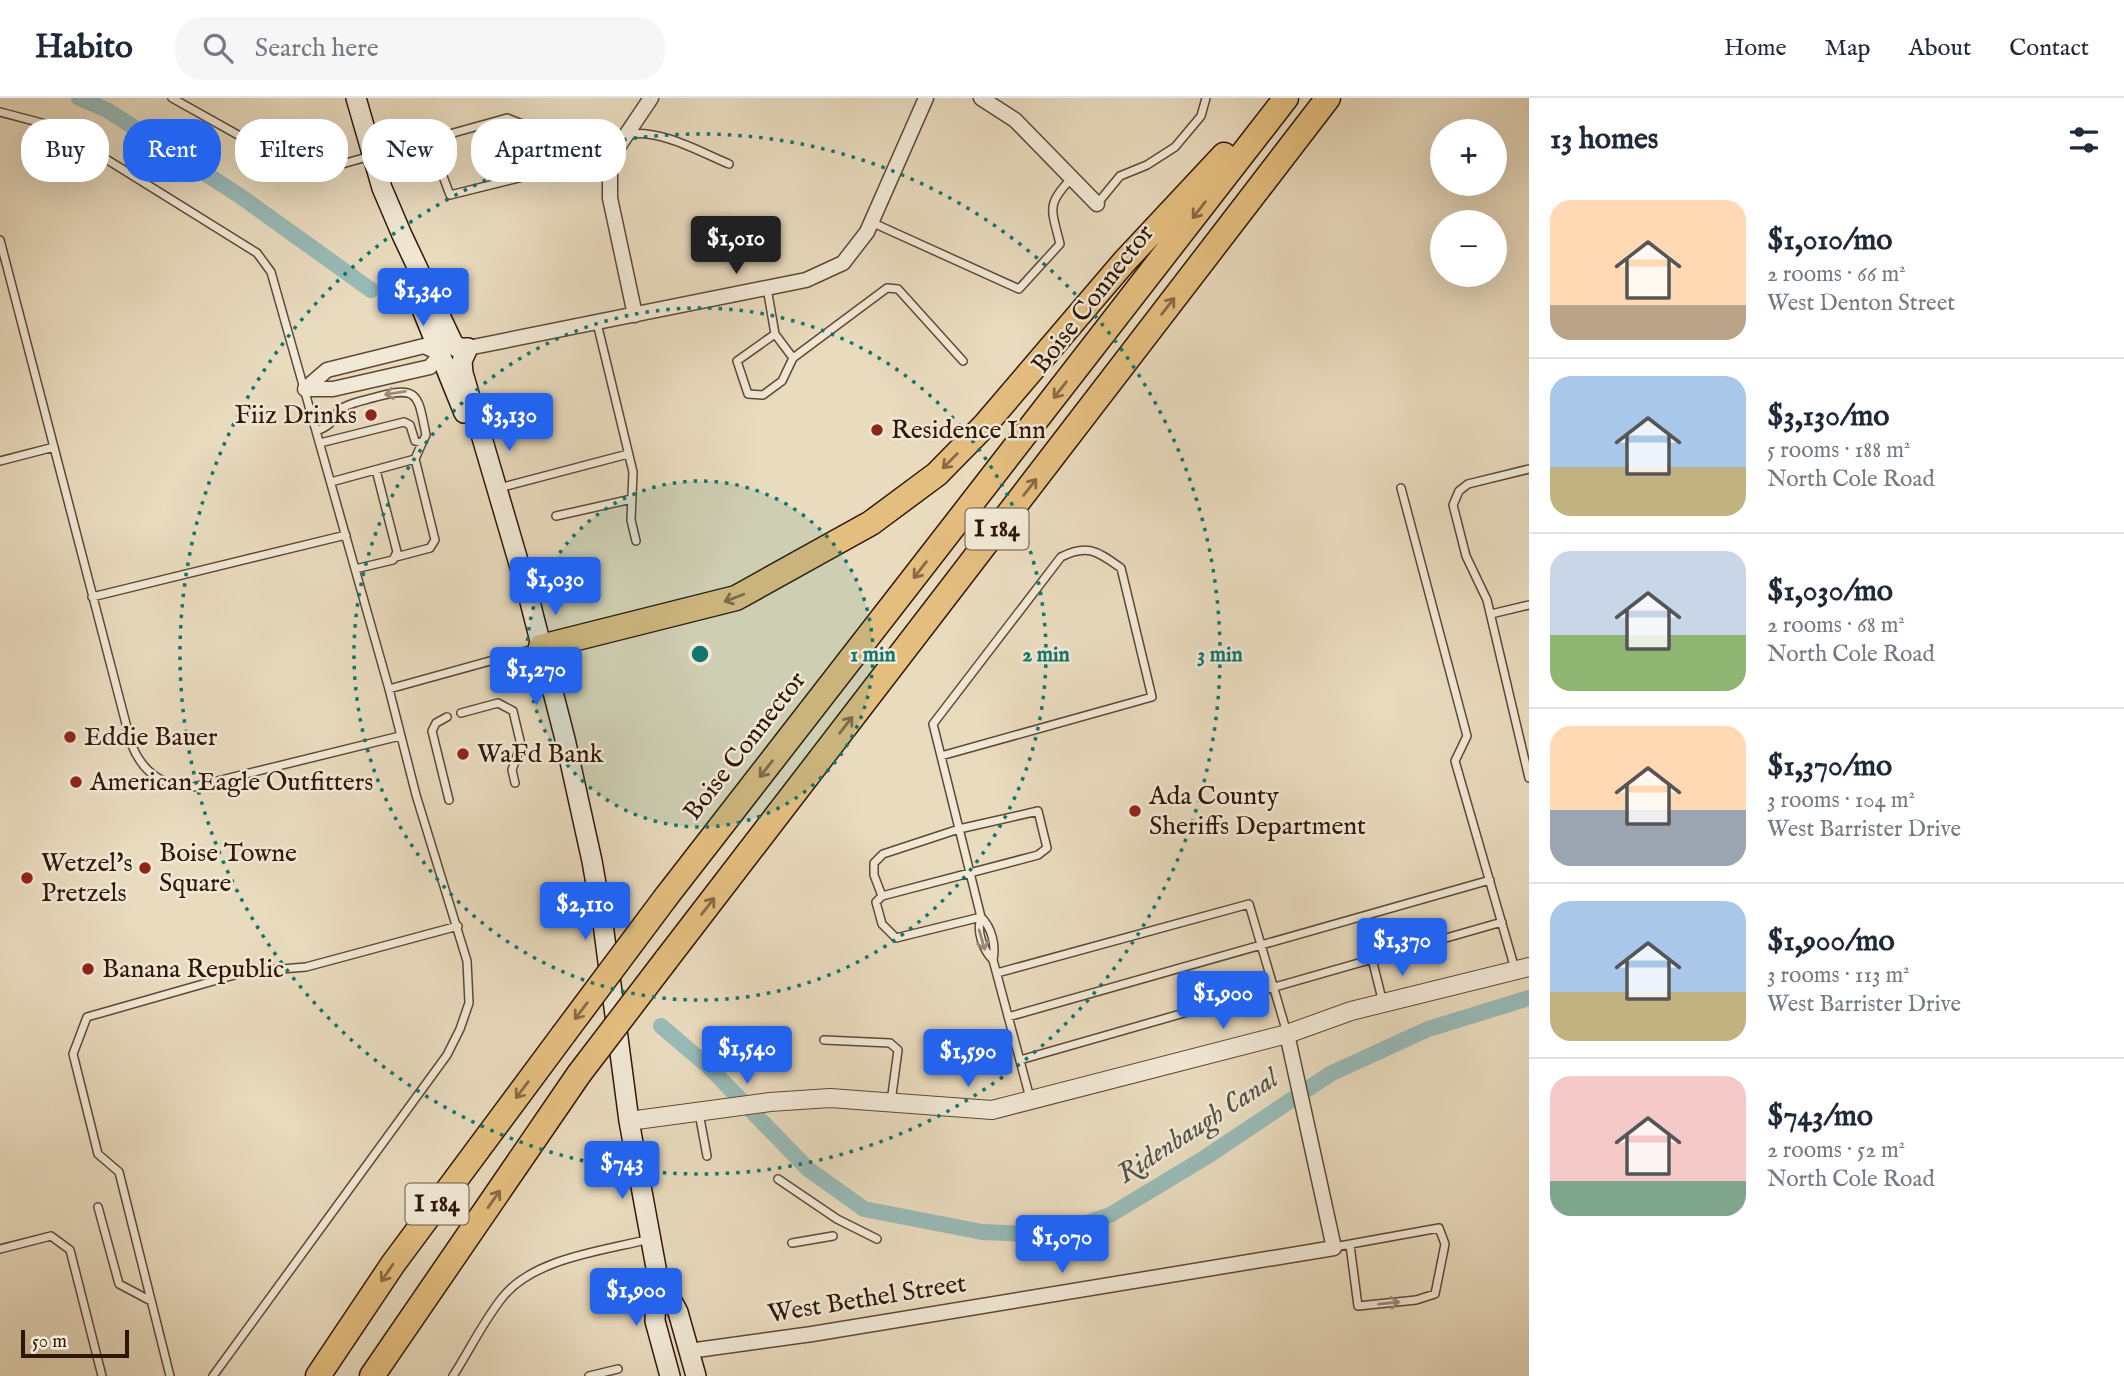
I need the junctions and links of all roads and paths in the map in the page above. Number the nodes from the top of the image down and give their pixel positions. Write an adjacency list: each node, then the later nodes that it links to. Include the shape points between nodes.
1 (172, 98): 13 (lane, via 297,168 317,171)
2 (356, 98): 11 (main road)
3 (651, 98): 12 (street)
4 (926, 98): 21 (street)
5 (981, 98): 15 (street, via 1015,120)
6 (1206, 98): 20 (lane, via 1200,116 1175,147 1120,176)
7 (1277, 98): 55 (highway, one-way to 55, via 1124,262 984,426 937,474 872,523 736,598)
8 (1286, 98): 102 (highway, Boise Connector / I 184, one-way to 102, bridge, via 666,897 393,1264)
9 (1328, 98): 103 (highway, I 184, one-way to 9, bridge, via 579,1074)
10 (0, 112): 32 (lane, via 53,127 257,253 271,272)
11 (362, 120)
12 (627, 134): 14 (lane, via 645,132)
13 (362, 157)
14 (729, 164)
15 (1072, 178): 20 (street); 21 (lane, via 1051,206 1060,244 1019,289)
16 (380, 182): 23 (main road)
17 (445, 182): 18 (lane, via 450,195)
18 (502, 182)
19 (610, 182): 25 (street)
20 (1097, 204)
21 (871, 222): 24 (street, via 843,264 806,280)
22 (0, 240): 37 (lane)
23 (414, 260): 28 (main road, via 431,274); 29 (main road, via 411,284)
24 (766, 288): 25 (street); 27 (lane)
25 (635, 315): 26 (street)
26 (597, 323): 28 (street); 38 (lane)
27 (775, 334): 30 (lane); 30 (lane, via 737,361 748,394 763,395 782,381)
28 (468, 348): 33 (main road, via 486,409)
29 (441, 354): 32 (street, via 430,367 333,389); 32 (street, via 424,346 327,370); 33 (main road, via 465,415)
30 (793, 358): 31 (lane, via 887,288 898,289)
31 (964, 361)
32 (304, 389): 34 (lane)
33 (481, 429): 44 (main road)
34 (316, 431): 35 (lane); 36 (lane, one-way to 34, via 426,435 417,399 409,392 344,406 332,423)
35 (320, 443): 36 (lane, via 404,422 410,425 415,441); 43 (lane)
36 (422, 443): 39 (lane)
37 (54, 447): 40 (lane); 52 (lane)
38 (628, 454): 44 (lane); 46 (lane)
39 (415, 459): 42 (lane); 50 (lane, via 435,540 430,548)
40 (0, 461)
41 (1529, 468): 54 (lane, via 1468,484 1453,505 1466,556)
42 (376, 470): 43 (lane); 50 (lane)
43 (331, 482): 48 (lane)
44 (498, 488): 55 (main road)
45 (1401, 488): 66 (lane, via 1467,736 1455,761)
46 (632, 499): 47 (lane); 49 (lane)
47 (556, 516)
48 (346, 535): 51 (lane); 52 (lane)
49 (636, 541)
50 (396, 557): 51 (lane)
51 (355, 569): 56 (lane)
52 (92, 597): 59 (lane, via 131,743 146,770 166,784 193,787)
53 (1529, 605): 54 (lane)
54 (1491, 614): 61 (lane)
55 (541, 647): 56 (lane); 84 (main road, via 592,861)
56 (389, 689): 59 (lane)
57 (461, 713): 62 (lane, via 498,703 513,711 521,745 512,770)
58 (447, 717): 63 (lane, via 432,731)
59 (400, 736): 70 (lane)
60 (941, 757): 60 (lane, via 1152,697 1121,568 1097,551 1061,557 933,724); 64 (lane)
61 (1529, 778)
62 (515, 783)
63 (449, 800)
64 (959, 829): 65 (lane); 65 (lane, via 1038,811 1047,848 1038,855); 67 (lane, via 883,854 874,863)
65 (971, 873): 67 (lane); 68 (lane)
66 (1490, 880): 69 (lane); 71 (lane)
67 (882, 896): 68 (lane, via 876,902 882,924 896,938)
68 (981, 917): 74 (lane, via 988,923)
69 (1502, 922): 72 (lane); 73 (lane)
70 (458, 926): 96 (lane, via 306,967 245,972 87,1017 72,1054 98,1154 119,1171); 101 (lane, via 467,961 469,1003 447,1055)
71 (1262, 945): 74 (lane, via 1249,904); 75 (lane); 77 (lane)
72 (1373, 959): 75 (lane); 76 (lane)
73 (1522, 968): 76 (street)
74 (997, 973): 77 (lane)
75 (1273, 988): 78 (lane); 80 (lane)
76 (1383, 1003): 78 (street)
77 (1008, 1017): 80 (lane)
78 (1287, 1034): 81 (street); 93 (street)
79 (824, 1040): 82 (lane, via 890,1043 898,1050)
80 (1020, 1060): 81 (lane)
81 (1030, 1101): 82 (street, via 992,1110)
82 (891, 1102): 83 (street, via 830,1098)
83 (699, 1112): 84 (street); 85 (lane)
84 (629, 1121): 89 (main road)
85 (707, 1156)
86 (778, 1179): 90 (lane, via 837,1219)
87 (98, 1207): 96 (lane, via 119,1284)
88 (833, 1236): 91 (lane)
89 (649, 1239): 95 (main road); 104 (lane, via 552,1263 523,1279 503,1297)
90 (877, 1239)
91 (792, 1243)
92 (1350, 1245): 92 (lane, one-way to 92, via 1358,1306 1435,1294 1445,1244 1439,1228); 93 (lane)
93 (1334, 1248): 97 (street, West Bethel Street)
94 (0, 1249): 99 (lane, via 51,1236 70,1250)
95 (657, 1273): 97 (main road, via 678,1312); 106 (main road, via 655,1321)
96 (151, 1301): 100 (lane)
97 (689, 1352): 107 (main road)
98 (618, 1369): 105 (lane)
99 (102, 1376)
100 (170, 1376)
101 (213, 1376)
102 (318, 1376)
103 (372, 1376)
104 (453, 1376)
105 (589, 1376)
106 (670, 1376)
107 (696, 1376)

